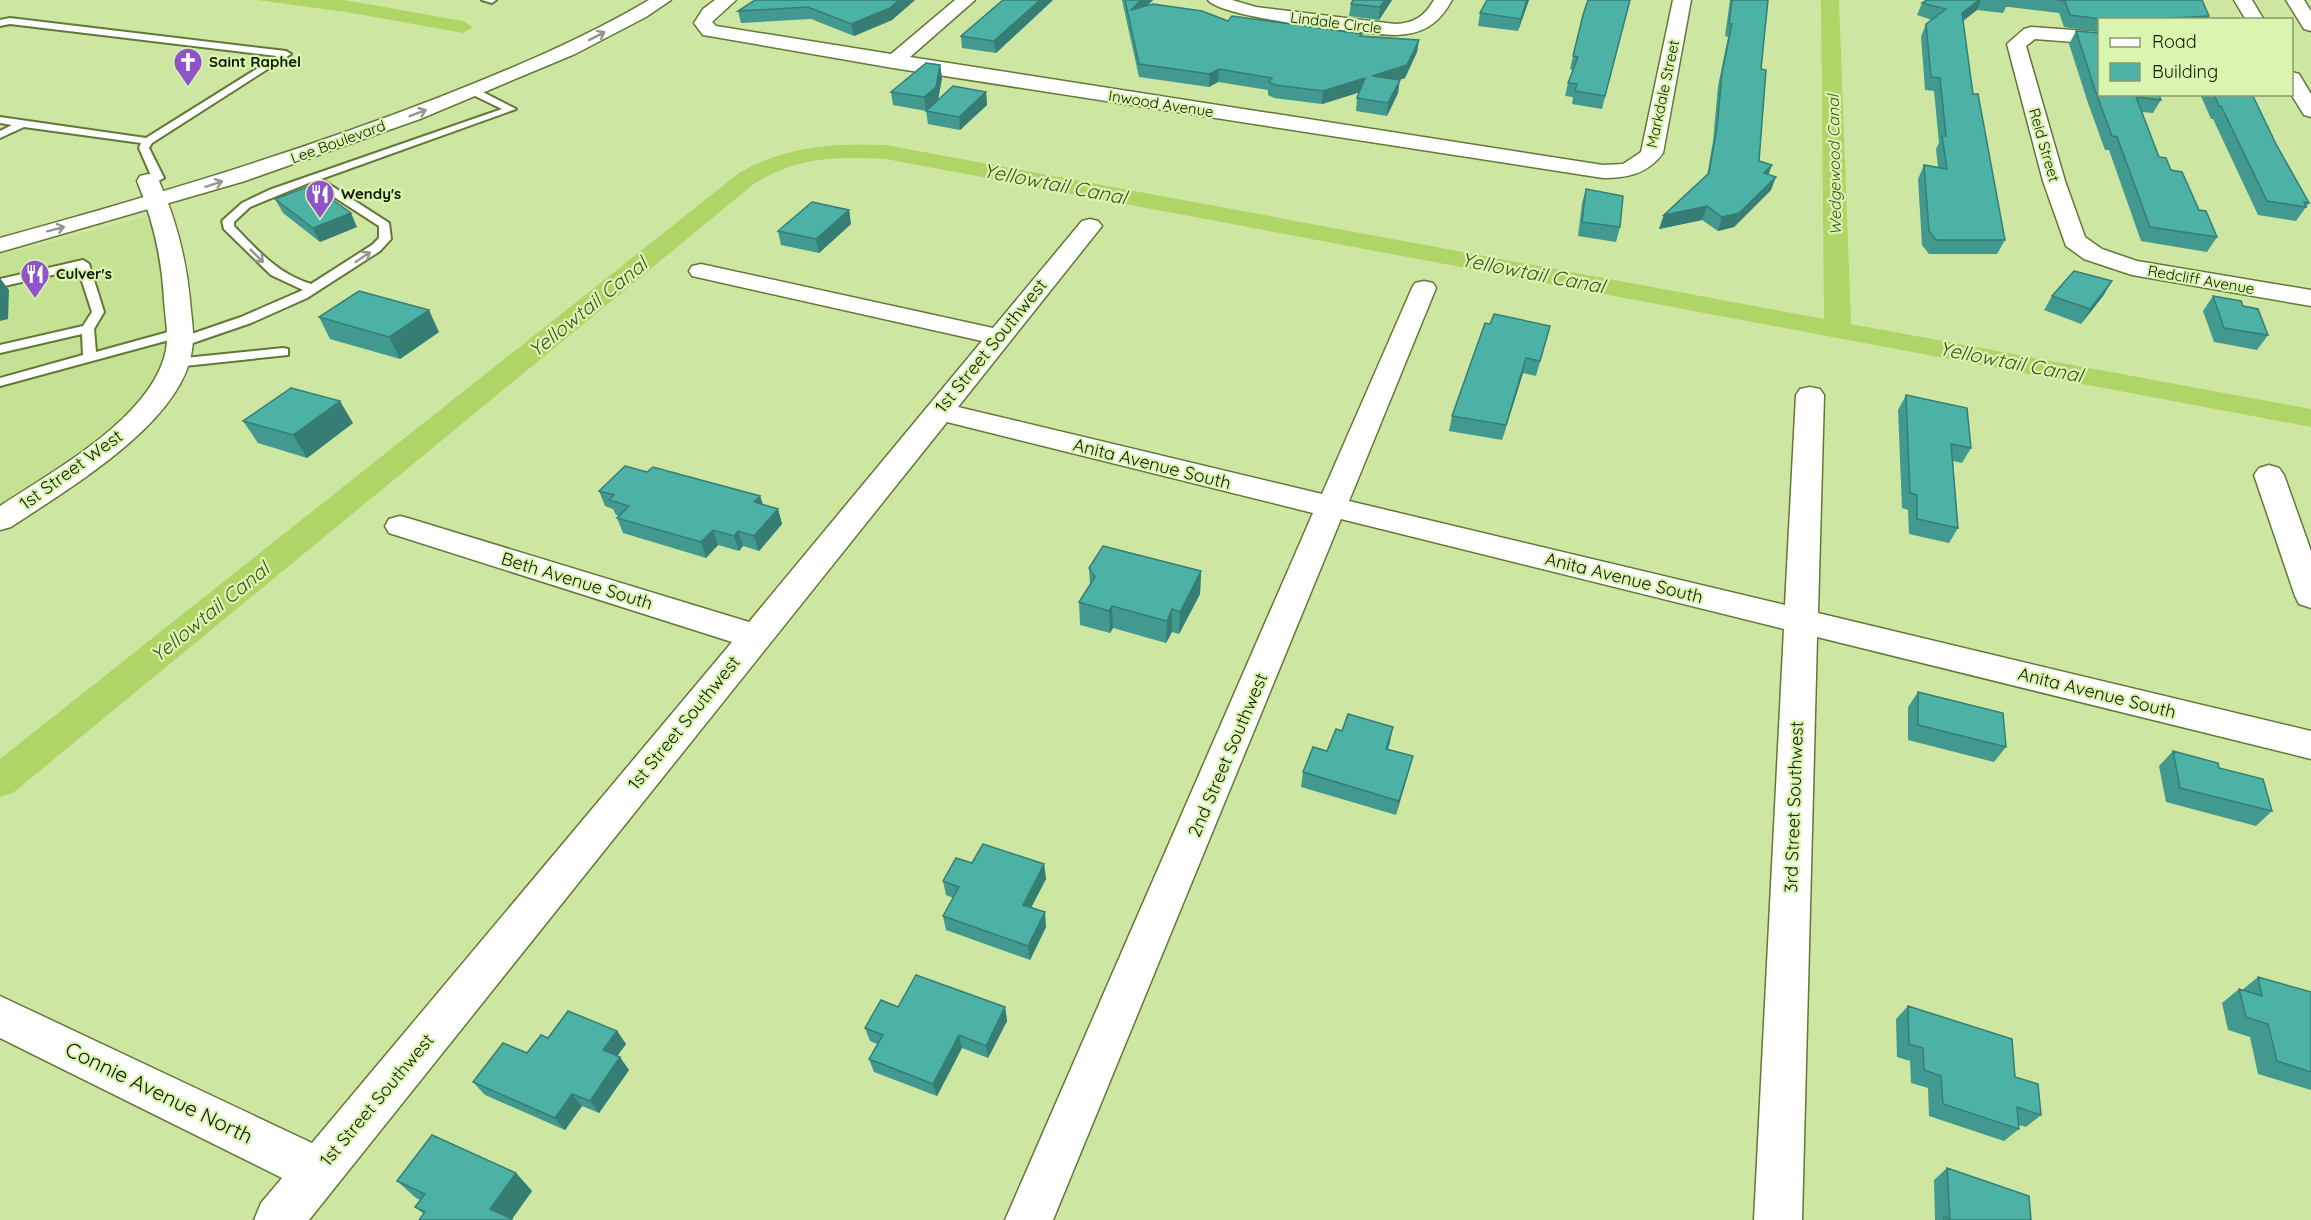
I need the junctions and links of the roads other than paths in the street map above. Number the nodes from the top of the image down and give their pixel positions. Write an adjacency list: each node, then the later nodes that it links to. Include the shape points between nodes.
1 (486, 0): 2 (lane)
2 (492, 0)
3 (662, 0): 17 (street, Lee Boulevard, one-way to 3, via 575,46)
4 (727, 0): 15 (street, Inwood Avenue, via 702,23 710,31)
5 (966, 0): 15 (street)
6 (1217, 0): 7 (street, Lindale Circle, via 1256,12 1405,30 1429,21)
7 (1443, 0)
8 (1682, 0): 23 (street, Markdale Street, via 1652,153 1644,164)
9 (2243, 0): 11 (street)
10 (2295, 0): 13 (street)
11 (2254, 18)
12 (0, 23): 22 (lane, via 10,21 286,54)
13 (2311, 25)
14 (2098, 38): 29 (street, Reid Street, via 2031,33 2016,44 2074,241)
15 (893, 62): 23 (street, Inwood Avenue, via 1584,171)
16 (2295, 68): 18 (street)
17 (473, 91): 24 (lane, via 511,109); 25 (street, Lee Boulevard, one-way to 17, via 292,158)
18 (2311, 111)
19 (0, 120): 20 (lane)
20 (23, 123): 21 (lane); 22 (lane)
21 (0, 135)
22 (148, 141): 25 (lane, via 144,148)
23 (1624, 172)
24 (312, 178): 32 (lane, one-way to 24, via 376,248 385,239 386,230 385,225 353,202); 32 (lane, one-way to 32, via 246,206 234,213 228,227 276,274 286,281)
25 (160, 183): 26 (street, Lee Boulevard); 28 (street, Lee Boulevard, one-way to 25); 37 (street, via 172,254)
26 (86, 198)
27 (1090, 226): 36 (street, 1st Street Southwest)
28 (0, 245)
29 (2093, 254): 34 (street, Redcliff Avenue, via 2132,268)
30 (701, 271): 36 (street)
31 (0, 284): 35 (lane, via 83,264 98,312)
32 (314, 288): 37 (lane)
33 (1424, 288): 45 (street, 2nd Street Southwest)
34 (2311, 298)
35 (88, 328): 38 (lane); 40 (lane)
36 (998, 337): 43 (street, 1st Street Southwest)
37 (177, 346): 39 (lane); 40 (lane); 46 (street, 1st Street West, via 155,400 127,430)
38 (0, 349)
39 (283, 352)
40 (90, 358): 41 (lane)
41 (0, 382)
42 (1810, 395): 49 (street, 3rd Street Southwest)
43 (938, 411): 45 (street, Anita Avenue South); 50 (street, 1st Street Southwest)
44 (2269, 475): 48 (street)
45 (1332, 507): 49 (street, Anita Avenue South); 55 (street, 2nd Street Southwest)
46 (0, 520)
47 (400, 526): 50 (street, Beth Avenue South)
48 (2311, 596)
49 (1801, 621): 51 (street, Anita Avenue South); 56 (street, 3rd Street Southwest)
50 (754, 636): 53 (street, 1st Street Southwest)
51 (2311, 745)
52 (0, 1016): 53 (street, Connie Avenue North)
53 (318, 1171): 54 (street, 1st Street Southwest)
54 (278, 1220)
55 (1029, 1220)
56 (1778, 1220)

